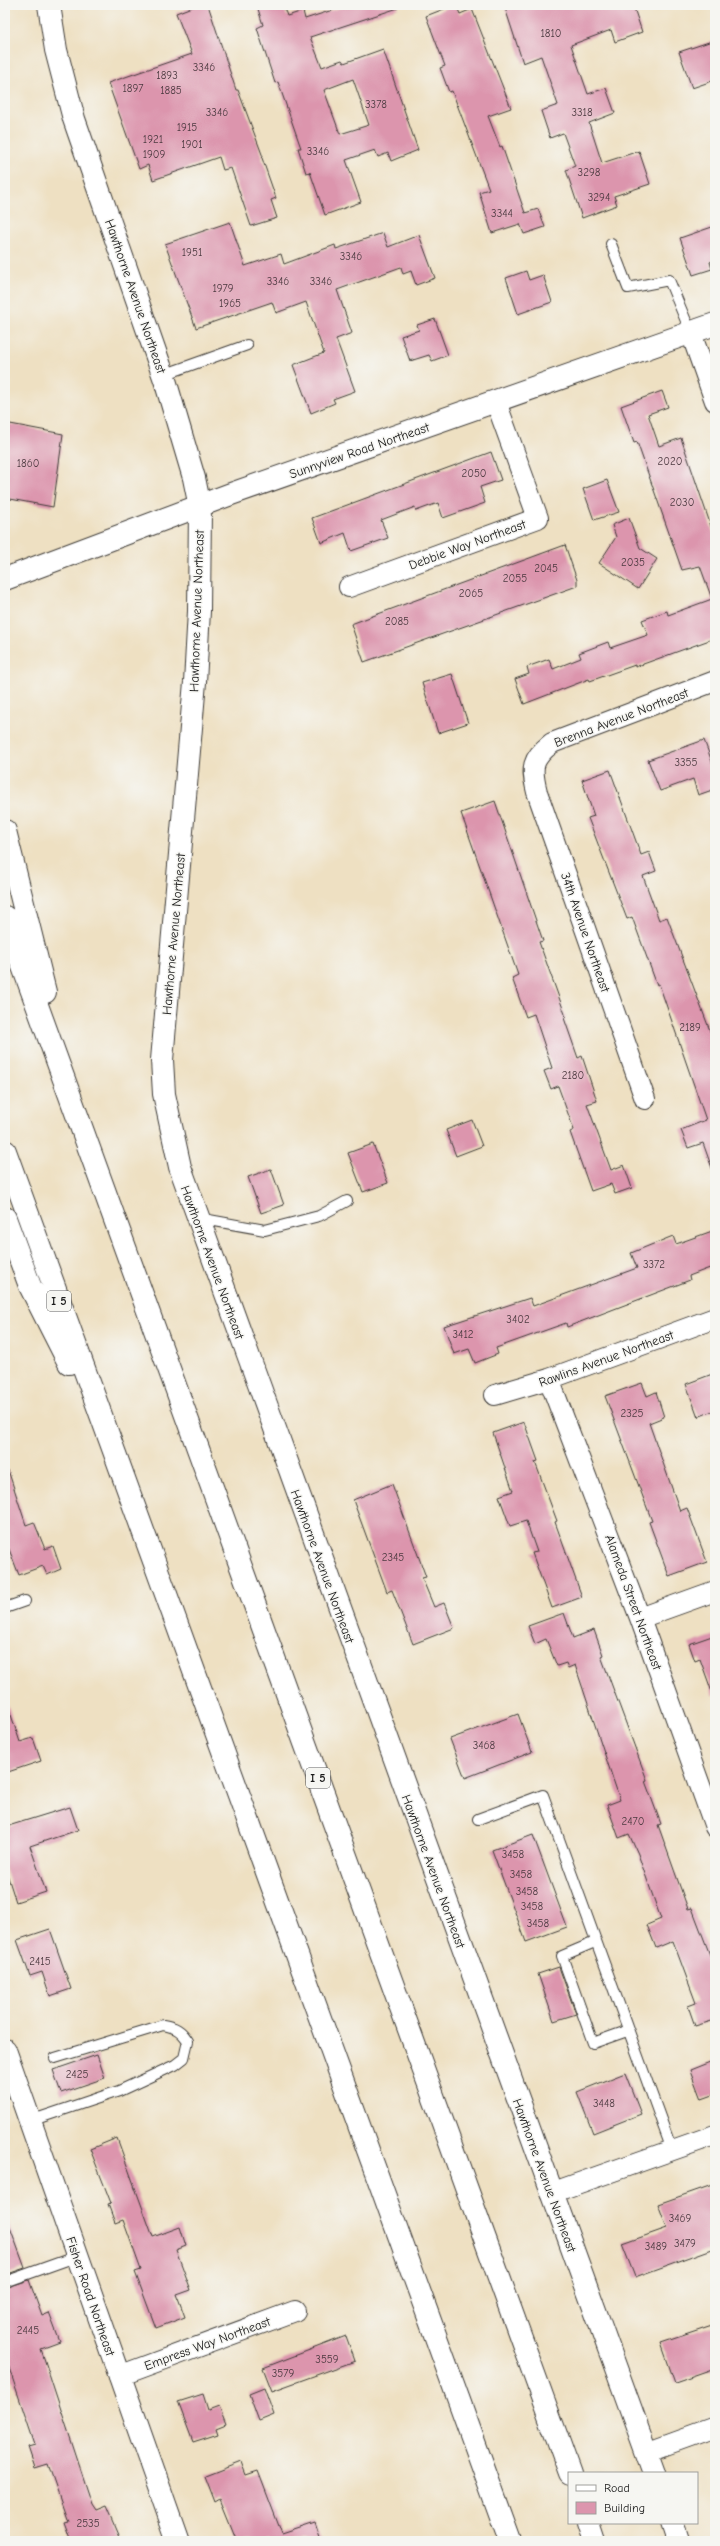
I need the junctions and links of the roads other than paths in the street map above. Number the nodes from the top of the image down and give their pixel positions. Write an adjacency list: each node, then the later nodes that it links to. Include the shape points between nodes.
1 (49, 5): 6 (main road, Hawthorne Avenue Northeast, via 56,50 74,119)
2 (611, 244): 4 (lane, via 628,288 669,280)
3 (715, 324): 4 (main road, Sunnyview Road Northeast)
4 (691, 333): 7 (street); 8 (main road, Sunnyview Road Northeast)
5 (247, 345): 6 (lane)
6 (163, 375): 9 (main road, Hawthorne Avenue Northeast, via 188,456)
7 (715, 401)
8 (496, 402): 9 (main road, Sunnyview Road Northeast); 11 (street, Debbie Way Northeast, via 538,518)
9 (200, 507): 10 (main road, Sunnyview Road Northeast); 21 (main road, Hawthorne Avenue Northeast, via 199,611 162,1060 164,1094 174,1146)
10 (5, 579)
11 (349, 587)
12 (715, 681): 13 (street, Brenna Avenue Northeast, via 552,743 540,752)
13 (534, 763): 17 (street, 34th Avenue Northeast, via 533,775 537,792)
14 (5, 830): 16 (main road)
15 (5, 917): 16 (main road, I 5)
16 (66, 1083): 46 (main road, I 5)
17 (645, 1099)
18 (5, 1151): 25 (main road, I 5)
19 (347, 1201): 21 (lane, via 319,1216 265,1230)
20 (5, 1218): 25 (main road, I 5, via 30,1286)
21 (198, 1218): 39 (main road, Hawthorne Avenue Northeast)
22 (715, 1318): 23 (street, Rawlins Avenue Northeast)
23 (549, 1379): 24 (street, Rawlins Avenue Northeast); 29 (street, Alameda Street Northeast)
24 (495, 1395)
25 (114, 1451): 51 (main road, I 5)
26 (715, 1591): 29 (street)
27 (25, 1601): 28 (lane)
28 (5, 1608)
29 (640, 1618): 31 (street, Alameda Street Northeast)
30 (478, 1819): 32 (lane, via 543,1795)
31 (715, 1826)
32 (596, 1942): 33 (lane); 33 (lane, via 562,1956 593,2043)
33 (627, 2031): 38 (lane)
34 (5, 2050): 36 (main road, Fisher Road Northeast)
35 (56, 2058): 36 (lane, via 163,2025 178,2030 188,2041 184,2058 175,2065 119,2091)
36 (30, 2121): 40 (main road, Fisher Road Northeast)
37 (715, 2135): 38 (street)
38 (672, 2150): 39 (street)
39 (551, 2193): 45 (main road, Hawthorne Avenue Northeast)
40 (78, 2256): 41 (lane); 43 (main road, Fisher Road Northeast)
41 (5, 2282)
42 (295, 2311): 43 (street, Empress Way Northeast)
43 (119, 2376): 50 (main road, Fisher Road Northeast)
44 (715, 2427): 45 (street)
45 (646, 2452): 47 (main road, Hawthorne Avenue Northeast)
46 (570, 2472)
47 (654, 2472)
48 (588, 2524): 52 (main road)
49 (672, 2524): 53 (main road)
50 (178, 2541)
51 (510, 2541)
52 (594, 2541)
53 (678, 2541)

